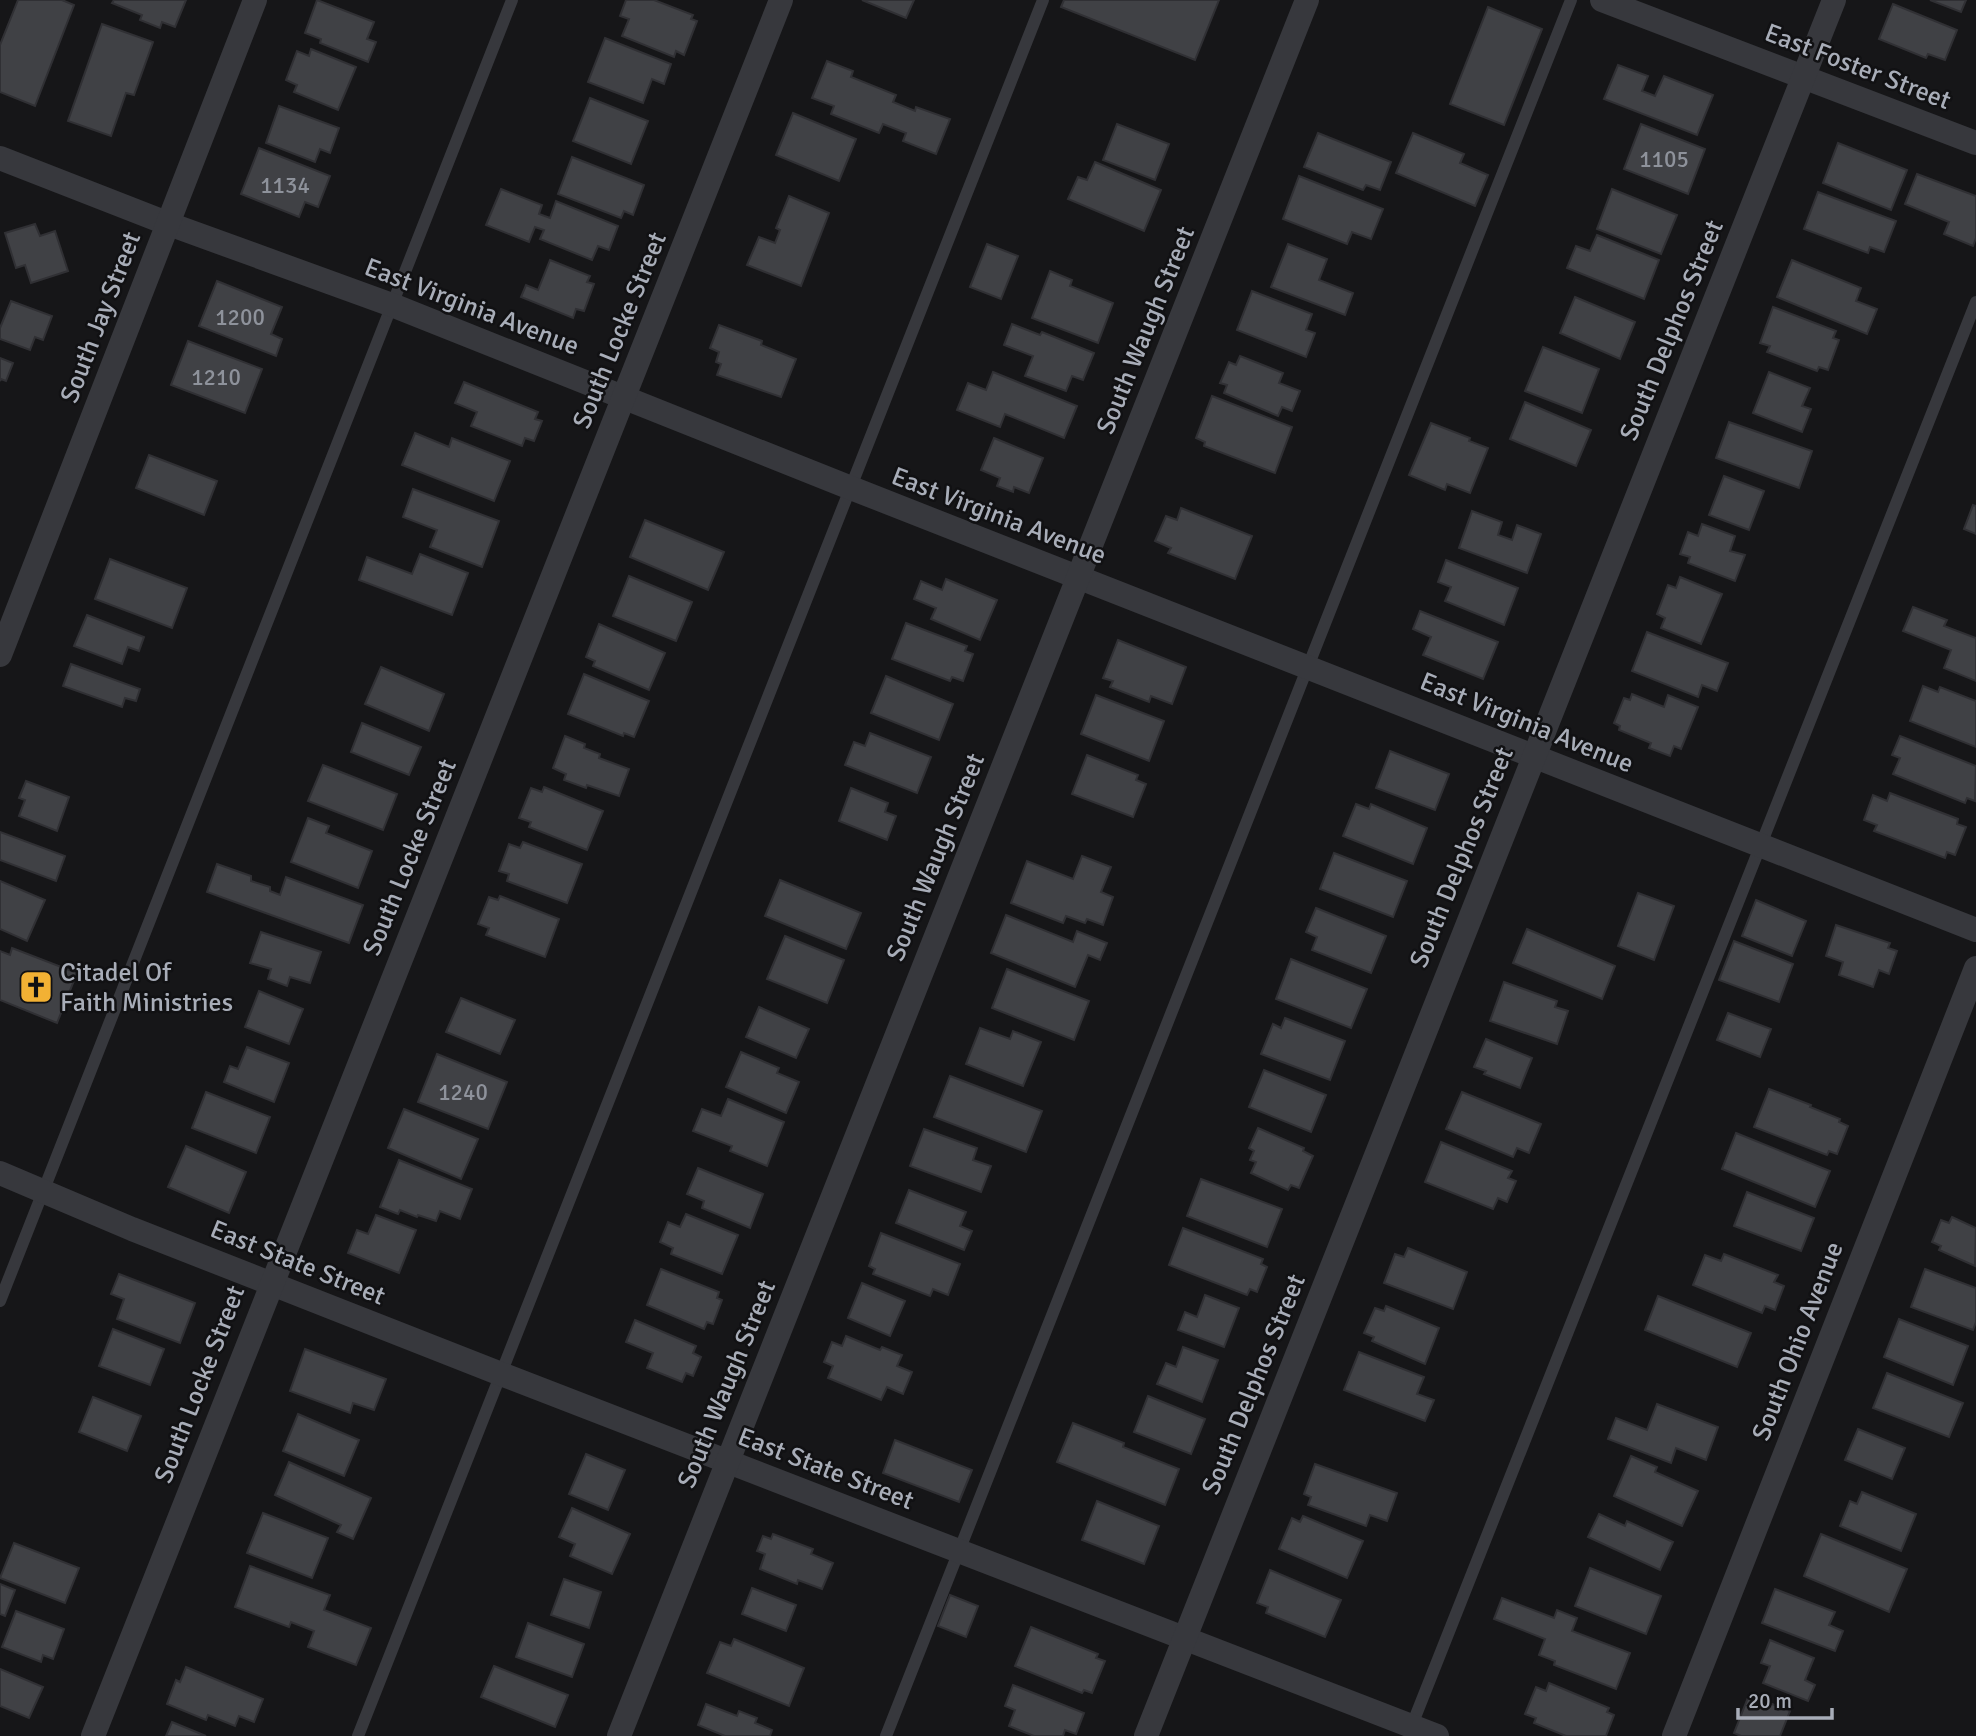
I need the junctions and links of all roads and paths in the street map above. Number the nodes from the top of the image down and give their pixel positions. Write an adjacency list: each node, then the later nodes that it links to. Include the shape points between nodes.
1 (255, 0): 12 (street, South Jay Street)
2 (512, 0): 14 (lane)
3 (781, 0): 15 (street, South Locke Street)
4 (1043, 0): 16 (lane)
5 (1307, 0): 17 (street, South Waugh Street)
6 (1571, 0): 19 (lane)
7 (1602, 0): 9 (street, East Foster Street)
8 (1834, 0): 9 (street, South Delphos Street)
9 (1803, 77): 10 (street, East Foster Street); 20 (street, South Delphos Street)
10 (1976, 143)
11 (0, 158): 12 (street, East Virginia Avenue)
12 (169, 223): 14 (street, East Virginia Avenue); 18 (street, South Jay Street)
13 (1976, 302): 21 (lane)
14 (392, 305): 15 (street, East Virginia Avenue); 25 (lane)
15 (625, 397): 16 (street, East Virginia Avenue); 26 (street, South Locke Street)
16 (851, 488): 17 (street, East Virginia Avenue); 28 (lane)
17 (1078, 578): 19 (street, East Virginia Avenue); 29 (street, South Waugh Street)
18 (0, 655)
19 (1308, 667): 20 (street, East Virginia Avenue); 30 (lane)
20 (1533, 757): 21 (street, East Virginia Avenue); 31 (street, South Delphos Street)
21 (1760, 845): 22 (street, East Virginia Avenue); 32 (lane)
22 (1976, 930)
23 (1976, 968): 39 (street, South Ohio Avenue)
24 (0, 1173): 25 (street, East State Street)
25 (44, 1190): 26 (street, East State Street); 27 (lane)
26 (270, 1283): 28 (street, East State Street); 33 (street, South Locke Street)
27 (0, 1301)
28 (501, 1374): 29 (street, East State Street); 34 (lane)
29 (727, 1462): 30 (street, East State Street); 35 (street, South Waugh Street)
30 (959, 1552): 31 (street, East State Street); 36 (lane)
31 (1185, 1638): 32 (street, East State Street); 37 (street, South Delphos Street)
32 (1410, 1731): 38 (street, East State Street)
33 (93, 1736)
34 (358, 1736)
35 (619, 1736)
36 (886, 1736)
37 (1146, 1736)
38 (1437, 1736)
39 (1674, 1736)

